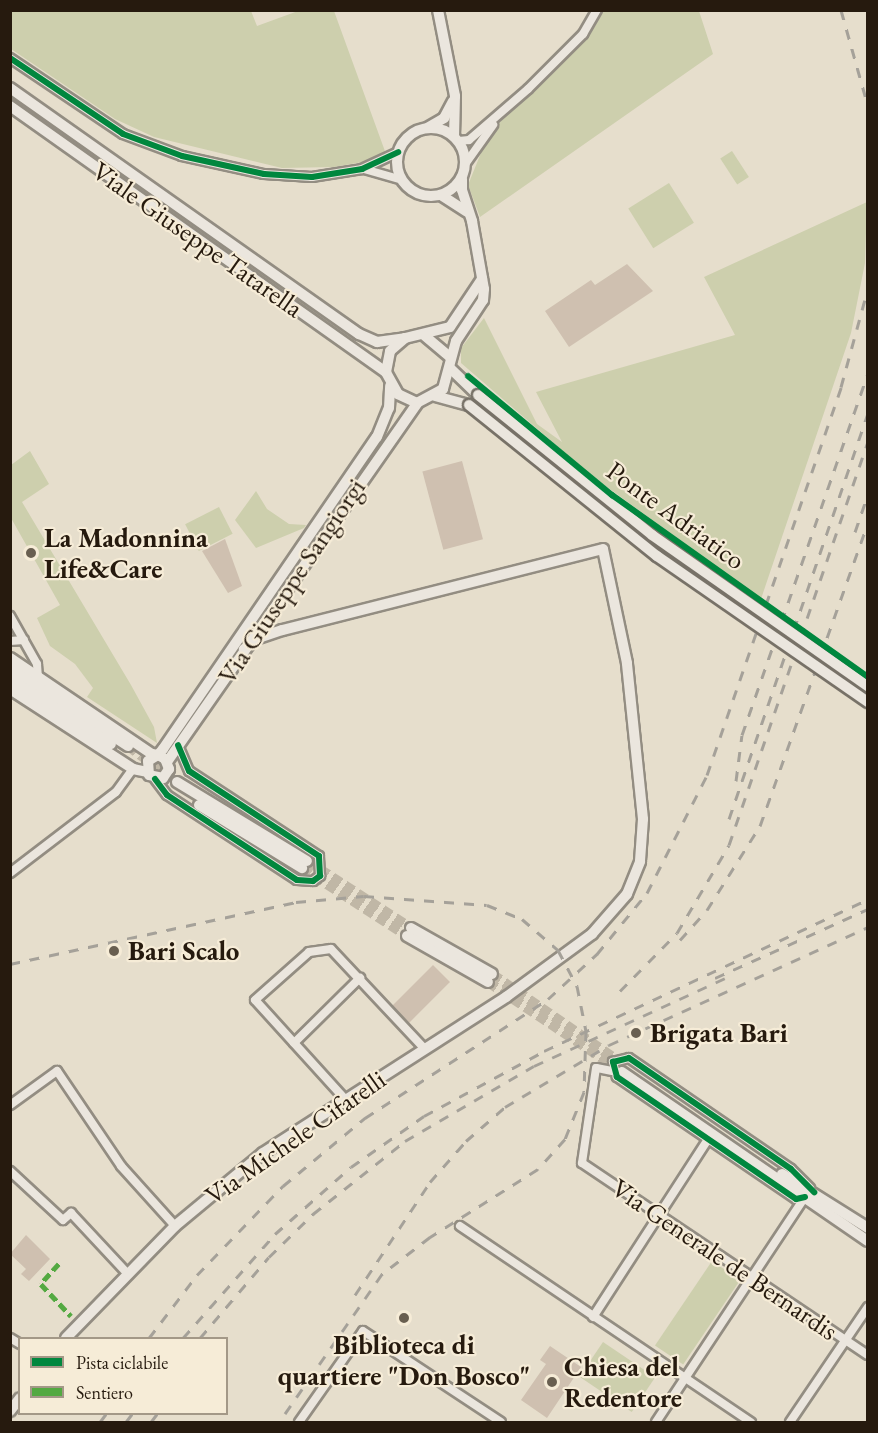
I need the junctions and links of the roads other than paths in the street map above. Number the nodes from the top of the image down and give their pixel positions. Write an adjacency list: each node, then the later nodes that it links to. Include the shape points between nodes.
1 (438, 10): 5 (main road)
2 (597, 10): 7 (street, via 568,51)
3 (10, 58): 12 (street, via 123,134 182,156 264,174 312,177)
4 (10, 88): 19 (main road, Viale Giuseppe Tatarella, via 359,334 377,342)
5 (455, 96): 8 (main road, via 444,118); 9 (main road)
6 (10, 106): 22 (main road, Viale Giuseppe Tatarella)
7 (504, 111): 9 (street, via 469,140); 11 (street)
8 (427, 128): 9 (main road); 10 (main road, via 409,135)
9 (457, 138): 11 (main road)
10 (398, 152): 12 (street); 14 (main road)
11 (466, 163): 13 (main road)
12 (362, 169): 14 (street)
13 (462, 179): 15 (main road); 16 (main road)
14 (402, 180): 15 (main road, via 415,193)
15 (441, 195): 16 (main road)
16 (467, 212): 17 (main road)
17 (482, 279): 18 (main road, via 457,321); 20 (main road, via 483,300)
18 (426, 336): 19 (main road); 20 (main road)
19 (405, 338): 22 (main road, via 390,351)
20 (450, 357): 21 (main road)
21 (451, 369): 24 (main road); 36 (main road, Ponte Adriatico, bridge, via 652,535)
22 (386, 372): 23 (main road)
23 (390, 386): 25 (main road); 40 (main road, Via Giuseppe Sangiorgi, via 389,408 377,438)
24 (435, 396): 25 (main road); 38 (main road, Ponte Adriatico, bridge, via 469,405 633,538)
25 (417, 403): 26 (main road, Via Giuseppe Sangiorgi)
26 (267, 615): 28 (main road); 31 (main road, Via Giuseppe Sangiorgi)
27 (10, 616): 29 (street)
28 (282, 630): 31 (main road, via 256,639); 49 (main road, Via Michele Cifarelli, via 584,550 603,549 627,663 643,846 627,894 575,949)
29 (24, 640): 30 (street); 34 (street)
30 (10, 641)
31 (244, 650): 39 (main road, Via Giuseppe Sangiorgi)
32 (10, 658): 34 (main road)
33 (10, 669): 35 (main road, via 126,749)
34 (38, 677): 40 (main road)
35 (10, 679)
36 (867, 686)
37 (10, 689): 41 (main road)
38 (867, 702)
39 (178, 745): 40 (main road, Via Giuseppe Sangiorgi); 42 (street, via 189,771 319,856 320,876 313,882 297,880 167,795)
40 (165, 761): 42 (main road, via 166,776); 42 (main road, via 148,761); 43 (main road)
41 (134, 769): 42 (main road); 44 (street, via 116,792)
42 (151, 776)
43 (292, 851): 43 (main road, via 175,785 304,864)
44 (10, 873)
45 (409, 932): 47 (main road)
46 (360, 978): 48 (street); 48 (street, via 331,949 309,952 255,1000); 49 (street)
47 (490, 978)
48 (294, 1043): 51 (street)
49 (424, 1048): 51 (main road, Via Michele Cifarelli)
50 (620, 1070): 53 (street); 55 (main road); 56 (street, Via Generale de Bernardis, via 596,1068 582,1163)
51 (344, 1098): 57 (main road, Via Michele Cifarelli, via 263,1153)
52 (10, 1105): 57 (street, via 57,1071 121,1166)
53 (708, 1139): 55 (street, via 796,1199); 56 (street)
54 (10, 1171): 61 (street, via 63,1220 71,1213)
55 (810, 1195): 59 (main road); 60 (main road); 62 (street)
56 (659, 1215): 62 (street, Via Generale de Bernardis); 64 (street)
57 (175, 1226): 61 (main road, Via Michele Cifarelli)
58 (460, 1226): 64 (street)
59 (867, 1228)
60 (867, 1241)
61 (126, 1272): 65 (main road, Via Michele Cifarelli)
62 (752, 1277): 66 (street, Via Generale de Bernardis); 68 (street)
63 (867, 1307): 66 (street)
64 (593, 1317): 68 (street)
65 (67, 1337)
66 (845, 1340): 67 (street, Via Generale de Bernardis); 73 (street)
67 (867, 1355)
68 (685, 1378): 71 (street); 72 (street)
69 (500, 1420): 70 (street, via 369,1331 357,1334)
70 (299, 1422)
71 (656, 1422)
72 (751, 1422)
73 (790, 1422)

